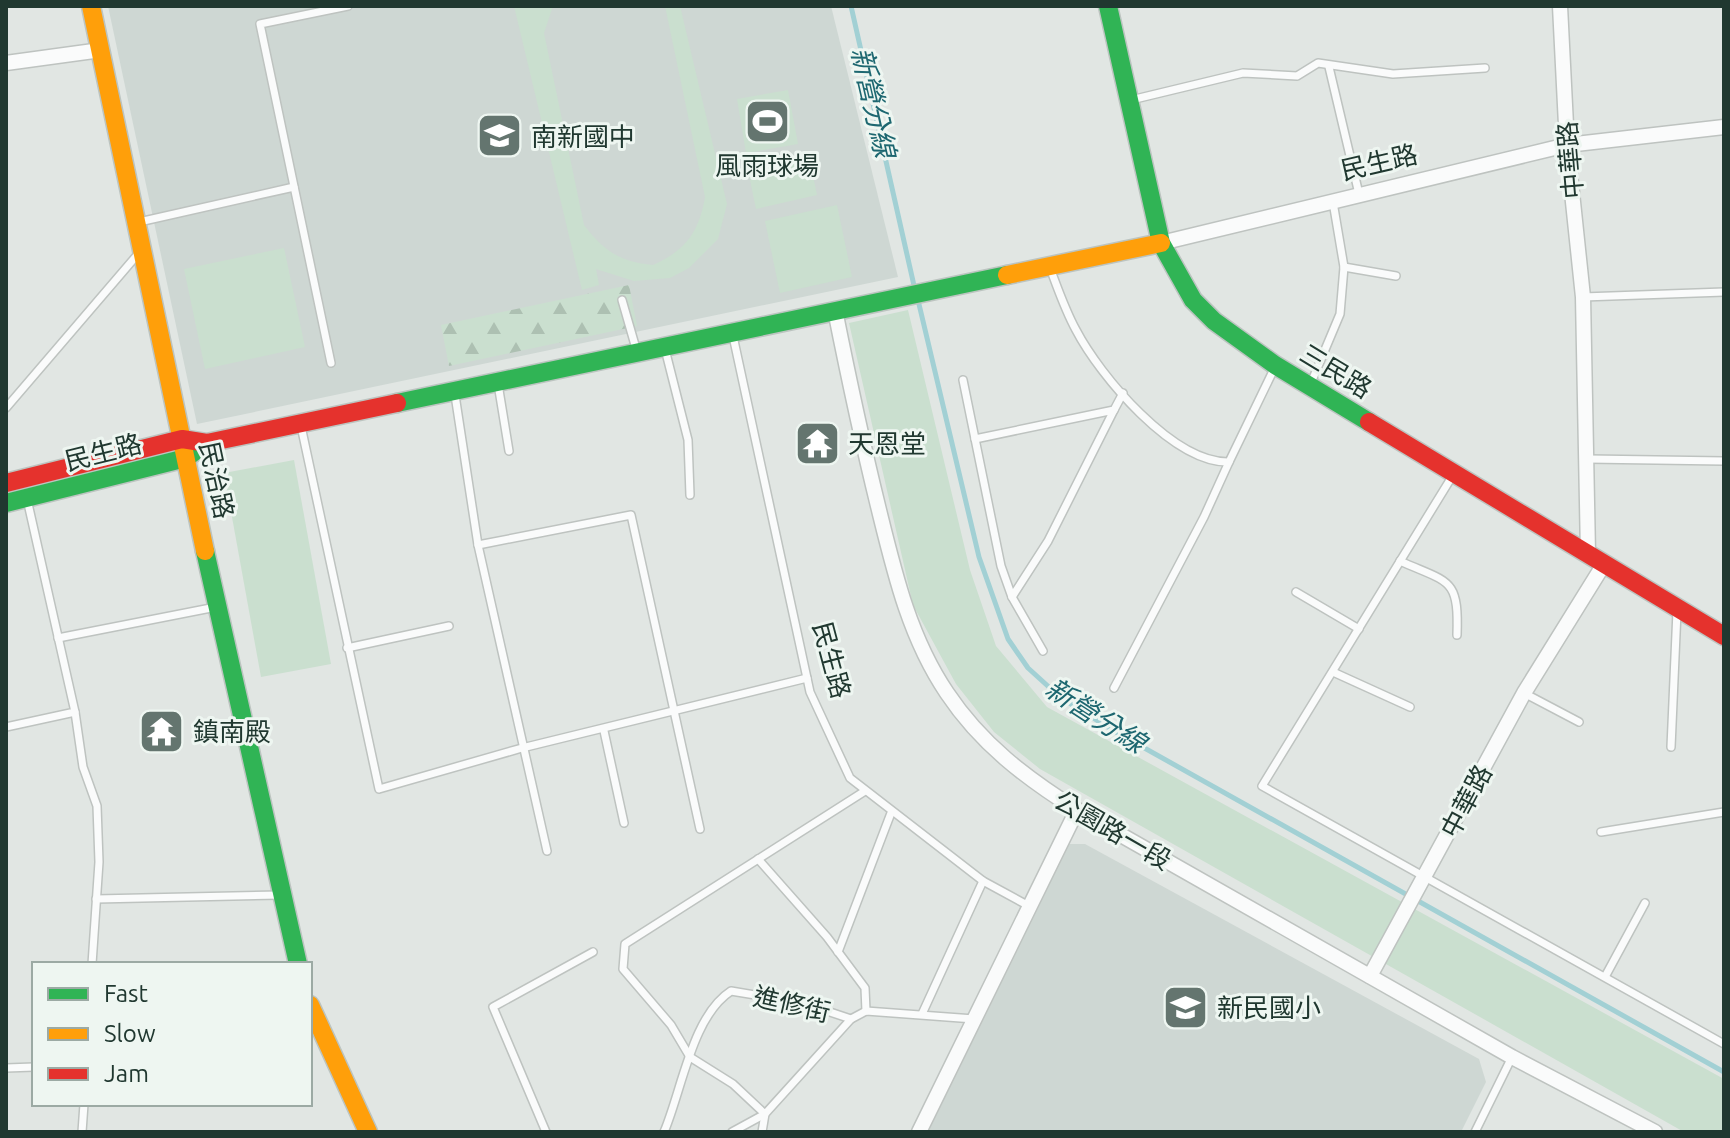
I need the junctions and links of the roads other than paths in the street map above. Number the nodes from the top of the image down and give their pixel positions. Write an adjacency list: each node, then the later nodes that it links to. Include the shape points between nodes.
1 (91, 6): 5 (street, 民治路)
2 (348, 6): 12 (lane, via 260,24)
3 (1108, 6): 9 (street, 三民路)
4 (1560, 6): 11 (street, 中華路)
5 (101, 50): 6 (street); 15 (street, 民治路)
6 (6, 63)
7 (1329, 67): 8 (lane, via 1393,74); 9 (lane, via 1318,63 1297,76 1243,73); 13 (lane)
8 (1485, 68)
9 (1129, 100): 16 (street, 三民路)
10 (1724, 127): 11 (street, 民生路)
11 (1567, 145): 13 (street, 民生路); 22 (street, 中華路)
12 (294, 187): 15 (lane); 28 (lane)
13 (1359, 194): 14 (street, 民生路)
14 (1333, 200): 16 (street, 民生路); 19 (lane)
15 (137, 222): 17 (street, 民治路)
16 (1161, 243): 18 (street, 民生路); 29 (street, 三民路, via 1193,300)
17 (142, 249): 35 (lane); 38 (street, 民治路)
18 (1049, 266): 24 (street, 民生路); 34 (lane, via 1076,331)
19 (1344, 267): 20 (lane); 32 (lane, via 1340,314)
20 (1396, 276)
21 (1724, 292): 22 (lane)
22 (1583, 297): 43 (street, 中華路)
23 (622, 300): 27 (lane)
24 (835, 310): 25 (street, 民生路); 78 (street, 公園路一段, via 897,583 917,640 946,693 981,737 1022,776)
25 (733, 333): 26 (street, 民生路); 66 (lane, 民生路)
26 (665, 349): 27 (street, 民生路); 48 (lane, via 688,440)
27 (637, 354): 31 (street, 民生路)
28 (331, 363)
29 (1275, 365): 32 (street, 三民路); 45 (lane)
30 (963, 380): 39 (lane)
31 (497, 381): 33 (street, 民生路); 41 (lane)
32 (1311, 385): 46 (street, 三民路)
33 (455, 390): 37 (street, 民生路); 50 (lane)
34 (1123, 393): 36 (lane); 45 (lane, via 1189,452)
35 (6, 408)
36 (1114, 410): 39 (lane); 55 (lane, via 1048,541)
37 (301, 424): 40 (street, 民生路); 63 (lane)
38 (182, 439): 40 (street, 民生路); 42 (street, 民治路); 47 (street, 民生路)
39 (975, 439): 55 (lane)
40 (207, 443): 42 (street, 民生路)
41 (509, 451)
42 (186, 458): 47 (street, 民生路); 56 (street, 民治路)
43 (1588, 459): 44 (lane); 51 (street, 中華路)
44 (1724, 461)
45 (1229, 462): 67 (lane)
46 (1454, 473): 51 (street, 三民路); 52 (lane)
47 (18, 487): 49 (street, 民生路); 62 (lane)
48 (690, 495)
49 (6, 503)
50 (478, 545): 71 (lane, via 631,515); 76 (lane)
51 (1588, 554): 53 (street, 三民路)
52 (1400, 561): 59 (lane); 60 (lane, via 1450,585 1459,599)
53 (1604, 564): 57 (street, 三民路); 68 (street, 中華路)
54 (1296, 592): 59 (lane)
55 (1012, 597): 64 (lane)
56 (217, 607): 62 (lane); 88 (street, 民治路)
57 (1677, 608): 61 (street, 三民路); 75 (lane)
58 (449, 626): 63 (lane)
59 (1359, 629): 65 (lane)
60 (1457, 635)
61 (1724, 636)
62 (58, 638): 70 (lane)
63 (347, 648): 76 (lane, via 379,789)
64 (1043, 651)
65 (1333, 672): 69 (lane); 86 (lane, via 1262,786)
66 (807, 678): 71 (lane); 77 (lane, 民生路, via 829,738 850,778)
67 (1114, 688)
68 (1524, 693): 72 (lane); 86 (street, 中華路)
69 (1410, 707)
70 (75, 712): 73 (lane); 89 (lane, via 83,767 97,806)
71 (673, 713): 74 (lane); 82 (lane)
72 (1579, 722)
73 (6, 727)
74 (604, 731): 76 (lane); 81 (lane)
75 (1671, 747)
76 (522, 748): 84 (lane)
77 (865, 791): 80 (lane, 民生路); 85 (lane)
78 (1077, 810): 91 (street); 97 (street, 公園路一段)
79 (1724, 812): 83 (lane)
80 (891, 813): 87 (lane, 民生路); 93 (lane)
81 (624, 823)
82 (700, 829)
83 (1601, 832)
84 (547, 851)
85 (758, 859): 93 (lane, 進修街); 104 (lane, via 625,944 623,969 671,1025)
86 (1425, 878): 96 (lane); 97 (street, 中華路)
87 (983, 881): 91 (lane, 民生路); 100 (lane)
88 (279, 895): 89 (lane); 95 (street, 民治路)
89 (96, 899): 94 (lane)
90 (1645, 903): 96 (lane)
91 (1029, 906): 102 (street)
92 (593, 952): 112 (lane, via 493,1007)
93 (838, 952): 99 (lane, 進修街, via 865,988)
94 (92, 962)
95 (297, 962)
96 (1606, 975): 103 (lane)
97 (1370, 976): 105 (street, 公園路一段)
98 (312, 1010): 111 (street)
99 (866, 1011): 100 (lane, 進修街); 101 (lane, 進修街)
100 (922, 1014): 102 (lane, 進修街)
101 (851, 1019): 104 (lane, 進修街, via 803,1003 731,991 703,1024); 109 (lane)
102 (974, 1019): 116 (street)
103 (1724, 1044)
104 (690, 1057): 109 (lane, via 733,1084); 113 (lane, 進修街)
105 (1512, 1057): 117 (lane); 118 (street, 公園路一段)
106 (32, 1067): 107 (lane)
107 (6, 1068)
108 (84, 1106): 110 (lane)
109 (765, 1114): 114 (lane); 115 (lane)
110 (82, 1132)
111 (368, 1132)
112 (546, 1132)
113 (664, 1132)
114 (732, 1132)
115 (762, 1132)
116 (919, 1132)
117 (1475, 1132)
118 (1655, 1132)

